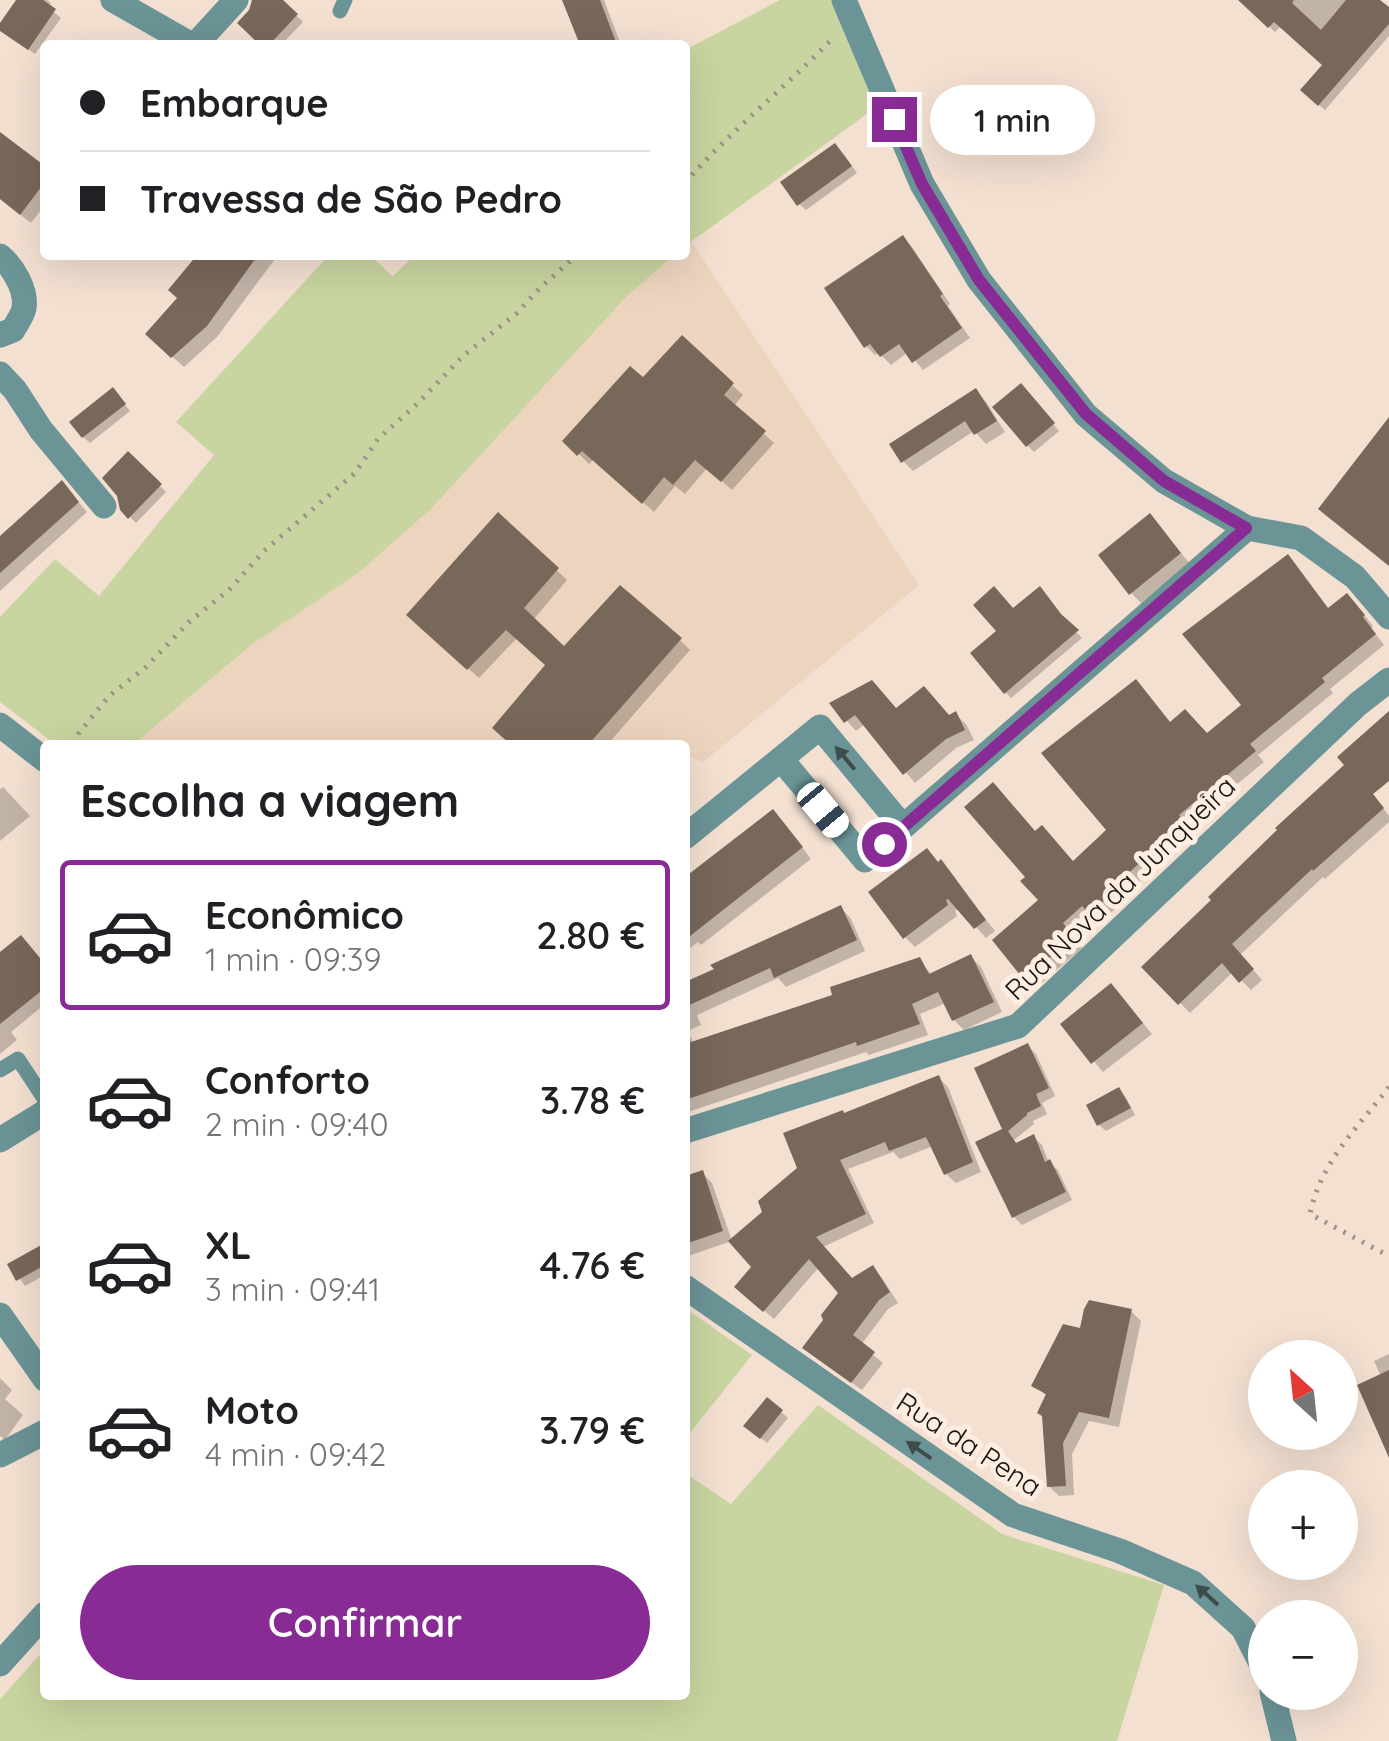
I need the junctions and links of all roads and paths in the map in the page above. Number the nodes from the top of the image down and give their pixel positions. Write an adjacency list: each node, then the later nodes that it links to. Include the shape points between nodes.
1 (114, 0): 4 (street)
2 (236, 0): 5 (street)
3 (849, 11): 6 (path, via 771,100); 12 (street, via 922,184 979,280 1086,414 1164,481)
4 (185, 40)
5 (199, 40)
6 (690, 177)
7 (0, 256): 9 (street, via 21,286 24,308 13,330)
8 (571, 260): 16 (path, via 378,439 356,473 109,696)
9 (0, 335)
10 (0, 374): 11 (street)
11 (104, 506)
12 (1246, 528): 13 (street, via 1301,538 1354,577); 19 (street)
13 (1389, 617)
14 (1389, 680): 25 (street, Rua Nova da Junqueira, via 1018,1026)
15 (0, 725): 17 (street)
16 (78, 740)
17 (40, 756)
18 (780, 760): 19 (street, via 865,860); 19 (street, one-way to 18, via 820,727); 20 (street)
19 (903, 827)
20 (690, 833)
21 (0, 1070): 23 (lane, via 18,1058)
22 (1389, 1087): 27 (path, via 1332,1156 1310,1214)
23 (40, 1092)
24 (40, 1115): 26 (street)
25 (690, 1129)
26 (0, 1140)
27 (1389, 1256)
28 (690, 1290): 34 (street, Rua da Pena, one-way to 28, via 1193,1583 1013,1515)
29 (0, 1315): 30 (street)
30 (40, 1372)
31 (40, 1435): 32 (street)
32 (0, 1455)
33 (40, 1619): 35 (street)
34 (1248, 1638)
35 (3, 1655)
36 (1276, 1710): 37 (street)
37 (1284, 1741)

